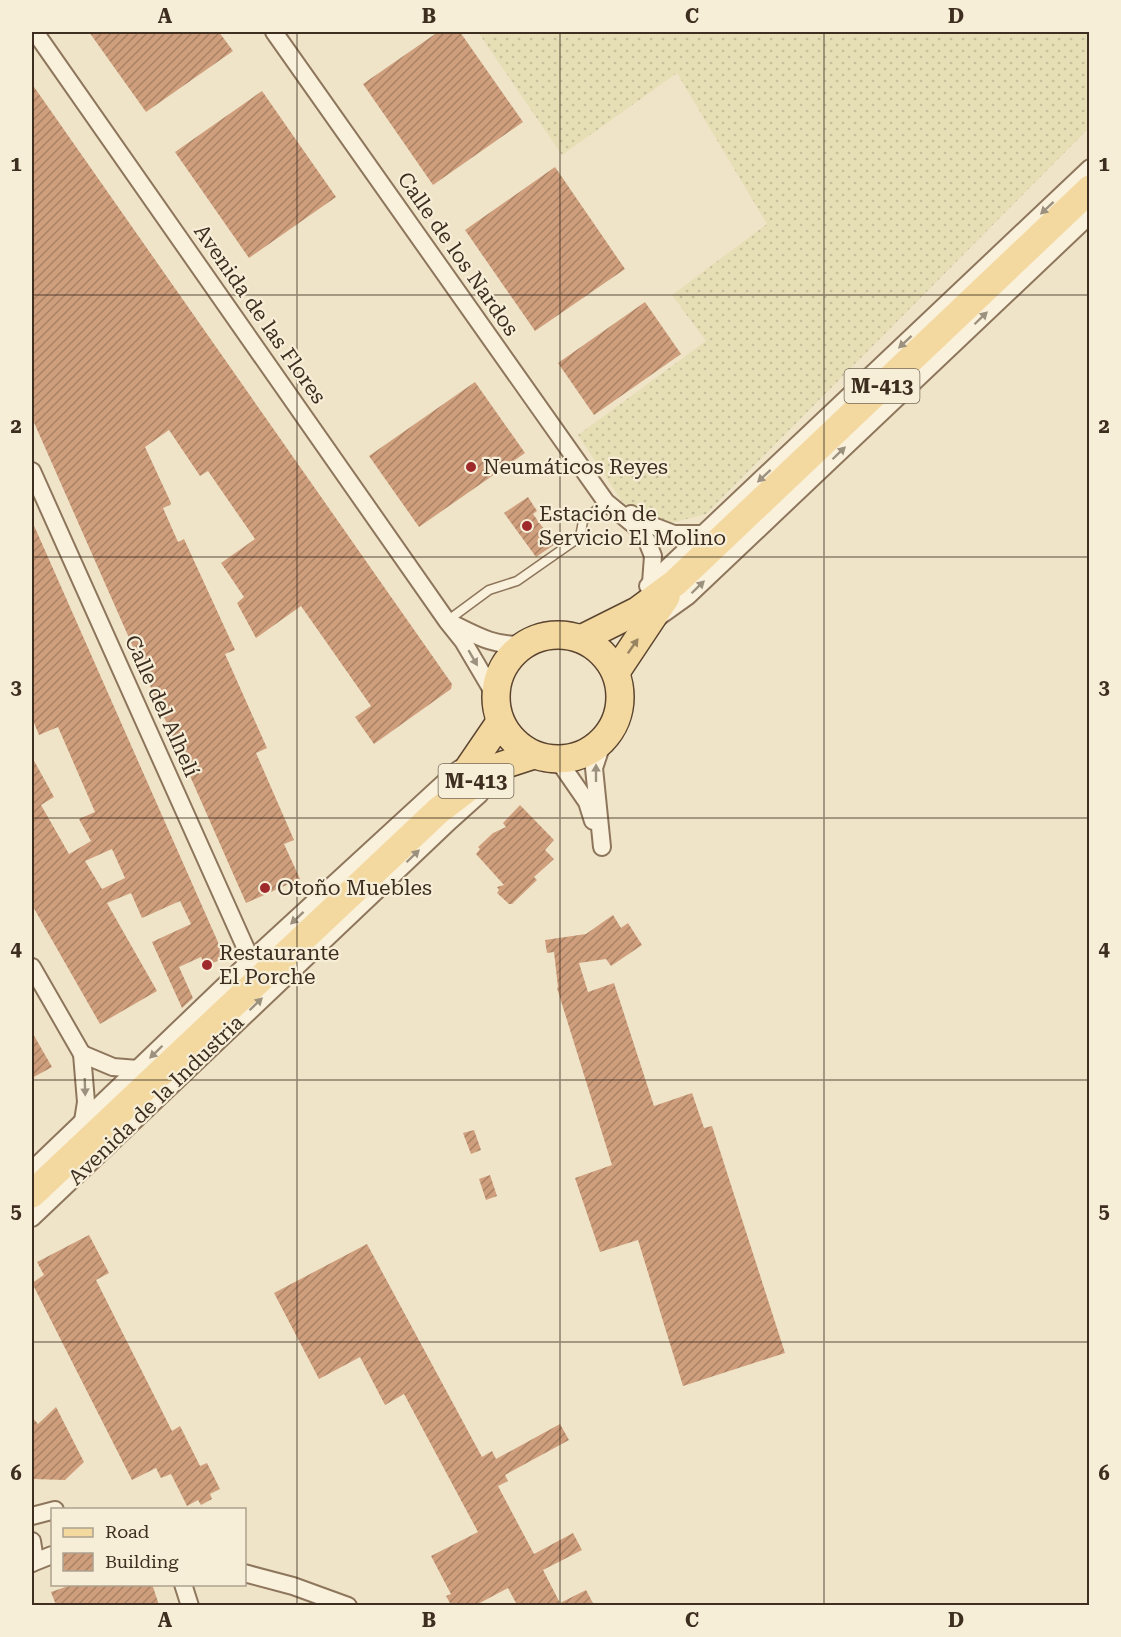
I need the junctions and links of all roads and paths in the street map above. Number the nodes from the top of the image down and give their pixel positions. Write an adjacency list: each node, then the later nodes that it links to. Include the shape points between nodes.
1 (35, 32): 10 (street, Avenida de las Flores)
2 (274, 32): 7 (street, Calle de los Nardos)
3 (1089, 168): 8 (street, one-way to 8)
4 (1089, 189): 9 (main road, M-413)
5 (1089, 215): 11 (street, one-way to 5, via 688,596)
6 (32, 471): 20 (street, Calle del Alhelí)
7 (606, 502): 8 (street, Calle de los Nardos, via 674,534); 9 (street, Calle de los Nardos, via 639,529); 10 (lane, via 583,521 580,537 518,581 489,590)
8 (703, 534): 9 (street)
9 (663, 583): 11 (main road, M-413); 12 (main road, M-413, via 637,611)
10 (447, 621): 13 (street, Avenida de las Flores, via 488,641 505,646); 15 (street, Avenida de las Flores, one-way to 15, via 463,640)
11 (651, 622): 14 (main road, M-413, one-way to 11)
12 (593, 633): 13 (main road, M-413, via 557,634); 14 (main road, M-413)
13 (524, 645): 15 (main road, M-413, via 513,653 499,674)
14 (616, 672): 16 (main road, via 621,696 616,720)
15 (498, 710): 17 (main road, Avenida de la Industria / M-413); 18 (main road, M-413, via 514,742)
16 (603, 741): 18 (main road, M-413, via 583,755); 18 (street, one-way to 16, via 587,802 602,847 594,768)
17 (480, 751): 19 (main road, Avenida de la Industria / M-413); 20 (street, Avenida de la Industria, one-way to 20)
18 (537, 759): 19 (main road, Avenida de la Industria / M-413, via 500,766); 27 (street, Avenida de la Industria, one-way to 18, via 450,820)
19 (438, 811): 26 (main road, Avenida de la Industria / M-413)
20 (251, 960): 23 (street, Avenida de la Industria, one-way to 23)
21 (32, 967): 22 (street)
22 (82, 1054): 23 (street, via 113,1067); 24 (street, one-way to 24, via 86,1102)
23 (138, 1069): 24 (street, Avenida de la Industria)
24 (83, 1121): 25 (street, Avenida de la Industria)
25 (32, 1170)
26 (32, 1194)
27 (32, 1218)
28 (51, 1510): 29 (street)
29 (32, 1516)
30 (32, 1540): 32 (street)
31 (51, 1555): 32 (street)
32 (32, 1563)
33 (246, 1574): 36 (street)
34 (184, 1586): 35 (street)
35 (190, 1605)
36 (348, 1605)

